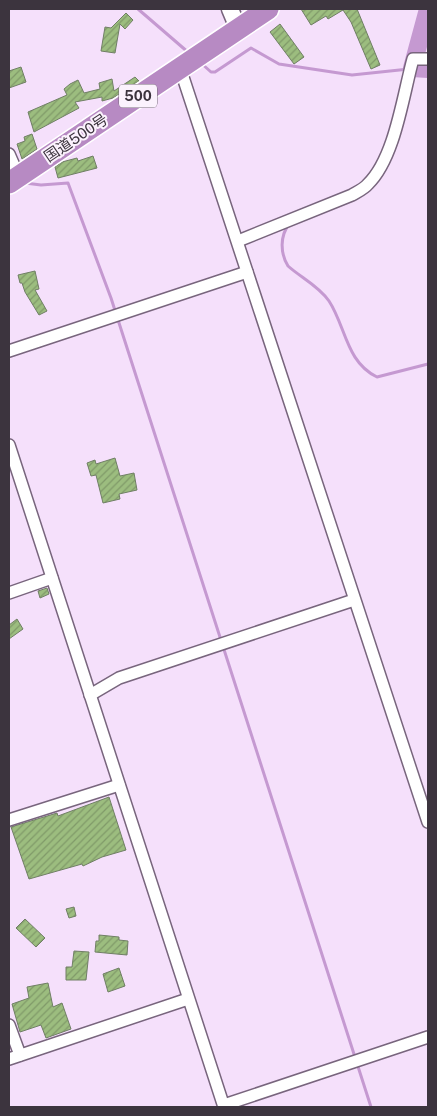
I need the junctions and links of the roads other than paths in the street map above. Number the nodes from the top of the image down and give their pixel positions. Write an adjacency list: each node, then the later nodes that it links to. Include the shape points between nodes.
1 (230, 9): 3 (main road)
2 (268, 9): 3 (highway, 国道500号 / 500)
3 (238, 28): 5 (highway, 国道500号 / 500)
4 (428, 59): 8 (street, via 413,59 391,142 381,167 368,184 352,196)
5 (180, 68): 7 (highway, 国道500号 / 500); 8 (street)
6 (9, 154): 7 (street)
7 (14, 180)
8 (238, 241): 9 (street)
9 (247, 272): 10 (street); 14 (street)
10 (9, 351)
11 (9, 445): 12 (street)
12 (52, 578): 13 (street); 15 (street)
13 (11, 590)
14 (354, 600): 15 (street, via 119,678); 18 (street)
15 (90, 695): 16 (street)
16 (119, 785): 17 (street); 19 (street)
17 (9, 820)
18 (428, 822)
19 (188, 999): 22 (street); 23 (street)
20 (9, 1025): 22 (street)
21 (428, 1037): 23 (street)
22 (14, 1057)
23 (224, 1106)

